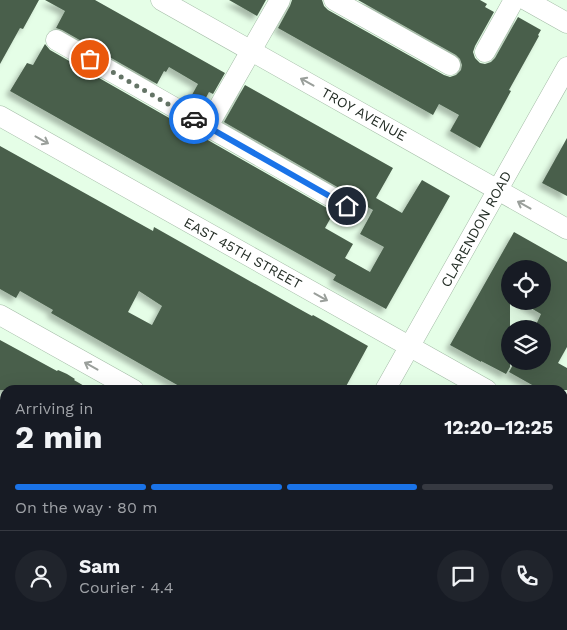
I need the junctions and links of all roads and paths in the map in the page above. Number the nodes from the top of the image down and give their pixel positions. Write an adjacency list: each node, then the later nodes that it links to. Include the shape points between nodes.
1 (161, 0): 8 (street, TROY AVENUE)
2 (280, 0): 8 (street)
3 (334, 0): 10 (street)
4 (514, 0): 9 (street)
5 (526, 0): 6 (street)
6 (567, 23)
7 (56, 40): 13 (street)
8 (250, 50): 13 (street); 14 (street, TROY AVENUE, one-way to 8)
9 (485, 52)
10 (450, 65)
11 (567, 67): 14 (street, CLARENDON ROAD)
12 (0, 116): 18 (street, EAST 45TH STREET, one-way to 18)
13 (208, 126): 15 (street)
14 (498, 190): 16 (street, TROY AVENUE, one-way to 14); 18 (street, CLARENDON ROAD)
15 (347, 206)
16 (567, 228)
17 (0, 315): 19 (street, one-way to 17)
18 (409, 347): 20 (street, CLARENDON ROAD); 21 (street, EAST 45TH STREET)
19 (125, 385)
20 (388, 385)
21 (478, 385)

